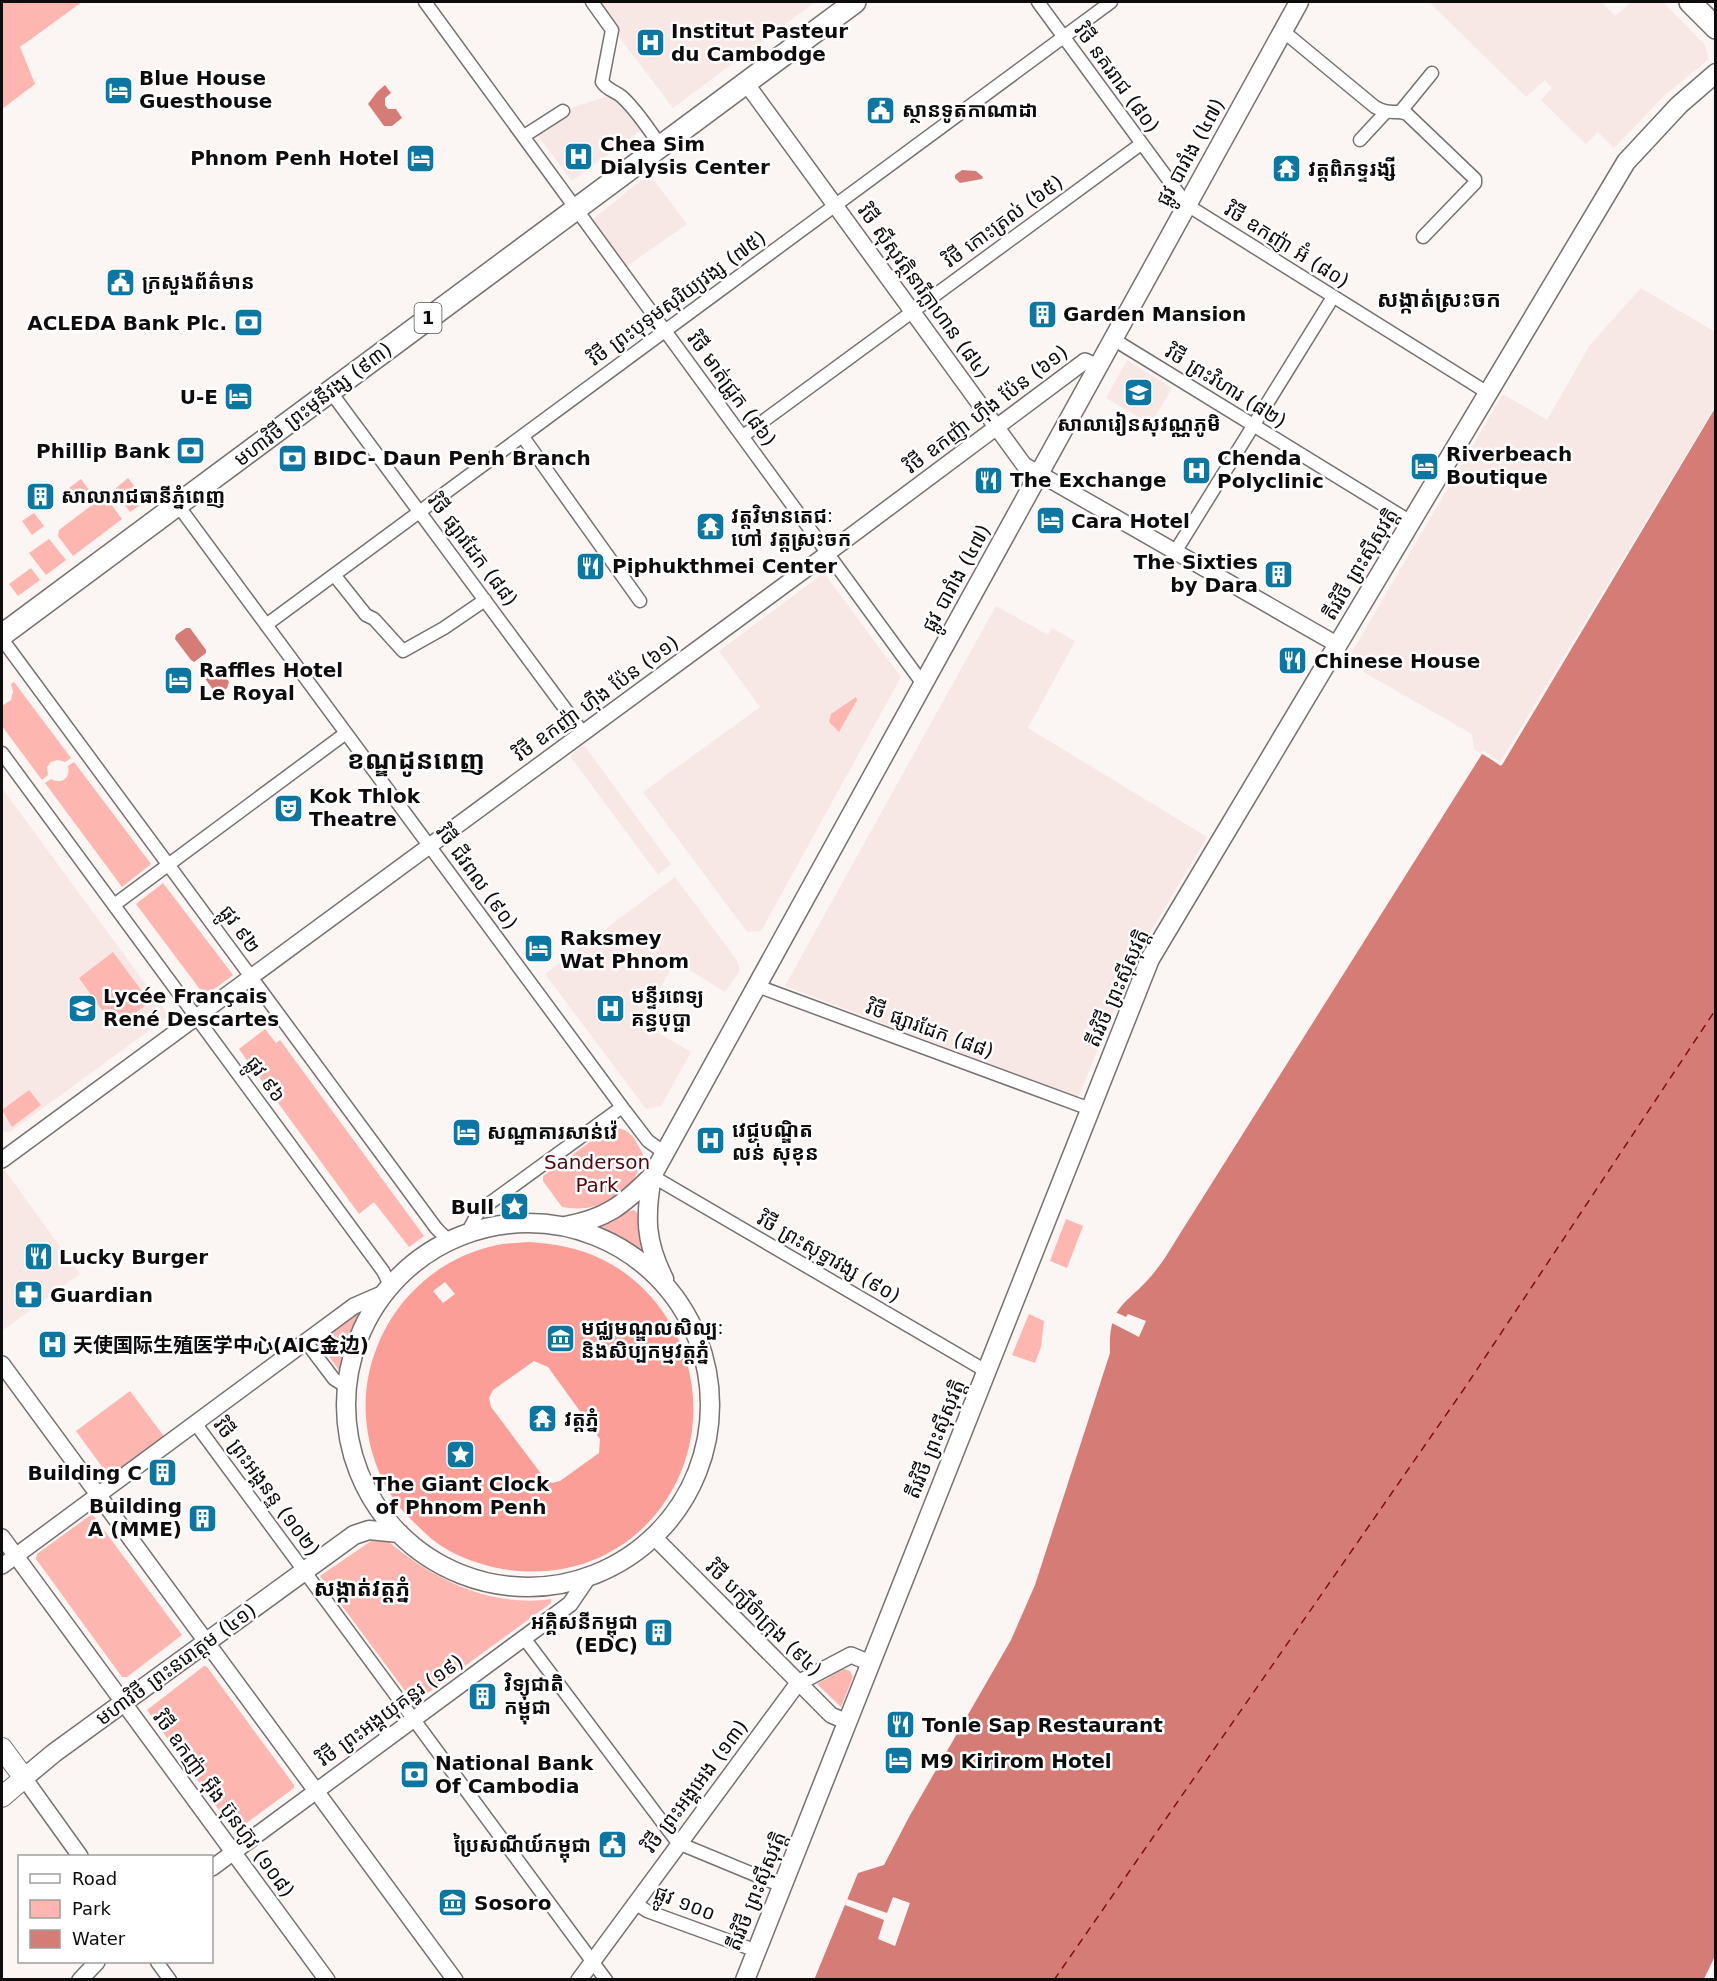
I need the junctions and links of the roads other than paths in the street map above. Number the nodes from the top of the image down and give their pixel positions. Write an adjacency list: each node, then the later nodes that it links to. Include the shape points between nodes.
1 (425, 2): 17 (street, វិថី មាត់ជ្រូក (៨៦))
2 (592, 2): 20 (street, via 612,30 602,82 633,108)
3 (855, 2): 13 (highway, មហាវិថី ព្រះមុនីវង្ស (៩៣) / 1)
4 (1038, 2): 10 (street, វិថី នគររាជ (៨០))
5 (1111, 2): 10 (street, វិថី ព្រះបុទុមសុរិយ្យវង្ស (៧៥))
6 (1299, 2): 9 (main road, ផ្លូវ បារាំង (៤៧))
7 (1690, 2): 8 (highway)
8 (1716, 28)
9 (1283, 31): 16 (street); 21 (main road, ផ្លូវ បារាំង (៤៧))
10 (1063, 36): 19 (street, វិថី នគររាជ (៨០)); 22 (street, វិថី ព្រះបុទុមសុរិយ្យវង្ស (៧៥))
11 (1716, 72): 31 (main road, តីរវិថី ព្រះស៊ីសុវត្តិ, via 1626,162)
12 (1432, 73): 15 (street)
13 (746, 83): 20 (highway, មហាវិថី ព្រះមុនីវង្ស (៩៣) / 1); 22 (street, វិថី ស៊ីសុវត្ថិនារីក្លាហាន (៨៤))
14 (563, 111): 17 (street)
15 (1401, 111): 16 (street); 24 (street, via 1476,181)
16 (1385, 113): 18 (street)
17 (524, 136): 23 (street, វិថី មាត់ជ្រូក (៨៦))
18 (1360, 140)
19 (1141, 144): 21 (street, វិថី នគររាជ (៨០)); 26 (street, វិថី កោះត្រល់ (៦៥))
20 (661, 146): 23 (highway, មហាវិថី ព្រះមុនីវង្ស (៩៣) / 1)
21 (1187, 205): 25 (street, វិថី ឧកញ៉ា អ៊ំ (៨០)); 28 (main road, ផ្លូវ បារាំង (៤៧))
22 (835, 206): 26 (street, វិថី ស៊ីសុវត្ថិនារីក្លាហាន (៨៤)); 27 (street, វិថី ព្រះបុទុមសុរិយ្យវង្ស (៧៥))
23 (576, 208): 27 (street, វិថី មាត់ជ្រូក (៨៦)); 30 (highway, មហាវិថី ព្រះមុនីវង្ស (៩៣) / 1)
24 (1423, 237)
25 (1333, 297): 31 (street, វិថី ឧកញ៉ា អ៊ំ (៨០)); 32 (street)
26 (912, 312): 33 (street, វិថី ស៊ីសុវត្ថិនារីក្លាហាន (៨៤)); 34 (street, វិថី កោះត្រល់ (៦៥))
27 (666, 331): 34 (street, វិថី មាត់ជ្រូក (៨៦)); 35 (street, វិថី ព្រះបុទុមសុរិយ្យវង្ស (៧៥))
28 (1113, 339): 29 (main road, ផ្លូវ បារាំង (៤៧)); 32 (street, វិថី ព្រះវិហារ (៨២))
29 (1098, 367): 33 (street, វិថី ឧកញ៉ា ហ៊ីង ប៉ែន (៦១), via 1085,361); 36 (main road, ផ្លូវ បារាំង (៤៧))
30 (330, 391): 37 (highway, មហាវិថី ព្រះមុនីវង្ស (៩៣) / 1); 38 (street, វិថី ផ្សារដែក (៨៨))
31 (1488, 393): 39 (main road, តីរវិថី ព្រះស៊ីសុវត្តិ)
32 (1252, 425): 39 (street, វិថី ព្រះវិហារ (៨២)); 40 (street)
33 (997, 427): 36 (street, វិថី ស៊ីសុវត្ថិនារីក្លាហាន (៨៤), via 1024,465); 41 (street, វិថី ឧកញ៉ា ហ៊ីង ប៉ែន (៦១))
34 (743, 436): 41 (street, វិថី មាត់ជ្រូក (៨៦))
35 (522, 437): 38 (street, វិថី ព្រះបុទុមសុរិយ្យវង្ស (៧៥)); 44 (street)
36 (1039, 474): 40 (street, វិថី ស៊ីសុវត្ថិនារីក្លាហាន (៨៤)); 48 (main road, ផ្លូវ បារាំង (៤៧))
37 (177, 504): 45 (street, វិថី ជីវពល (៩០)); 46 (highway, មហាវិថី ព្រះមុនីវង្ស (៩៣) / 1)
38 (420, 513): 42 (street, វិថី ព្រះបុទុមសុរិយ្យវង្ស (៧៥)); 43 (street, វិថី ផ្សារដែក (៨៨))
39 (1411, 522): 47 (main road, តីរវិថី ព្រះស៊ីសុវត្តិ)
40 (1175, 552): 47 (street, វិថី ស៊ីសុវត្ថិនារីក្លាហាន (៨៤))
41 (828, 553): 48 (street, វិថី មាត់ជ្រូក (៨៦)); 50 (street, វិថី ឧកញ៉ា ហ៊ីង ប៉ែន (៦១))
42 (335, 576): 43 (street, via 366,615 374,618 403,651); 45 (street, វិថី ព្រះបុទុមសុរិយ្យវង្ស (៧៥))
43 (485, 600): 50 (street, វិថី ផ្សារដែក (៨៨))
44 (640, 601)
45 (266, 625): 49 (street, វិថី ជីវពល (៩០))
46 (2, 637): 53 (street, ផ្លូវ ៩២)
47 (1338, 645): 59 (main road, តីរវិថី ព្រះស៊ីសុវត្តិ, via 1150,959)
48 (923, 684): 56 (main road, ផ្លូវ បារាំង (៤៧))
49 (346, 733): 52 (street, វិថី ជីវពល (៩០)); 53 (street)
50 (583, 733): 52 (street, វិថី ឧកញ៉ា ហ៊ីង ប៉ែន (៦១))
51 (2, 753): 54 (street, ផ្លូវ ៩៦)
52 (430, 846): 55 (street, វិថី ឧកញ៉ា ហ៊ីង ប៉ែន (៦១)); 58 (street, វិថី ជីវពល (៩០))
53 (168, 865): 54 (street); 55 (street, ផ្លូវ ៩២)
54 (114, 905): 57 (street, ផ្លូវ ៩៦)
55 (251, 978): 57 (street, វិថី ឧកញ៉ា ហ៊ីង ប៉ែន (៦១)); 65 (street, ផ្លូវ ៩២)
56 (757, 986): 59 (street, វិថី ផ្សារដែក (៨៨)); 60 (main road, ផ្លូវ បារាំង (៤៧))
57 (197, 1017): 61 (street, វិថី ឧកញ៉ា ហ៊ីង ប៉ែន (៦១)); 66 (street, ផ្លូវ ៩៦, via 383,1271)
58 (622, 1107): 60 (street, វិថី ជីវពល (៩០), via 648,1141); 64 (street, via 479,1211)
59 (1090, 1109): 70 (main road, តីរវិថី ព្រះស៊ីសុវត្តិ)
60 (665, 1153): 62 (main road, ផ្លូវ បារាំង (៤៧))
61 (3, 1157)
62 (652, 1176): 63 (main road, ផ្លូវ បារាំង (៤៧), via 624,1203 601,1217); 67 (main road, ផ្លូវ បារាំង (៤៧), via 648,1234); 70 (street, វិថី ព្រះសុទ្ធាវង្ស (៩០))
63 (565, 1226): 64 (main road, via 506,1224); 67 (main road, via 623,1249)
64 (467, 1233): 65 (main road)
65 (448, 1240): 66 (main road, via 418,1260)
66 (387, 1289): 68 (street, via 354,1306); 71 (main road, via 358,1341)
67 (670, 1291): 78 (main road, via 691,1323 705,1360 711,1413 698,1474 680,1508)
68 (306, 1342): 71 (street, via 334,1379); 72 (street)
69 (2, 1364): 74 (street)
70 (986, 1371): 85 (main road, តីរវិថី ព្រះស៊ីសុវត្តិ)
71 (347, 1387): 73 (main road, via 348,1429 356,1463)
72 (195, 1423): 74 (street); 81 (street, វិថី ព្រះអង្គនន្ទ (១០២))
73 (370, 1494): 75 (main road); 76 (main road, មហាវិថី ព្រះនរោត្តម (៤១), via 367,1514)
74 (98, 1495): 79 (street); 84 (street)
75 (399, 1533): 76 (main road, មហាវិថី ព្រះនរោត្តម (៤១), via 369,1530); 82 (main road, via 426,1556 457,1573 491,1584 526,1588 562,1586)
76 (354, 1535): 81 (main road, មហាវិថី ព្រះនរោត្តម (៤១))
77 (2, 1538): 79 (street, វិថី ឧកញ៉ា អ៊ីង ប៊ុនហ៊ូវ (១០៨))
78 (655, 1538): 82 (main road, via 612,1569); 86 (street, វិថី បក្សីចំាក្រុង (៩៤))
79 (15, 1556): 80 (street); 87 (street, វិថី ឧកញ៉ា អ៊ីង ប៊ុនហ៊ូវ (១០៨))
80 (2, 1566)
81 (304, 1571): 84 (main road, មហាវិថី ព្រះនរោត្តម (៤១)); 88 (street, វិថី ព្រះអង្គនន្ទ (១០២))
82 (587, 1579): 83 (street, វិថី ព្រះអង្គយុគន្ធរ (១៩), via 570,1604)
83 (524, 1638): 88 (street, វិថី ព្រះអង្គយុគន្ធរ (១៩)); 94 (street)
84 (206, 1642): 87 (main road, មហាវិថី ព្រះនរោត្តម (៤១)); 92 (street)
85 (870, 1663): 86 (street, វិថី ព្រះអង្គអេង (១៣), via 851,1655); 89 (main road, តីរវិថី ព្រះស៊ីសុវត្តិ)
86 (798, 1683): 89 (street, វិថី បក្សីចំាក្រុង (៩៤), via 831,1715); 94 (street, វិថី ព្រះអង្គអេង (១៣))
87 (123, 1703): 91 (main road, មហាវិថី ព្រះនរោត្តម (៤១)); 95 (street, វិថី ឧកញ៉ា អ៊ីង ប៊ុនហ៊ូវ (១០៨))
88 (413, 1719): 92 (street, វិថី ព្រះអង្គយុគន្ធរ (១៩)); 101 (street, វិថី ព្រះអង្គនន្ទ (១០២))
89 (847, 1722): 98 (main road, តីរវិថី ព្រះស៊ីសុវត្តិ)
90 (2, 1748): 91 (main road)
91 (24, 1778): 93 (main road, មហាវិថី ព្រះនរោត្តម (៤១)); 96 (street)
92 (316, 1790): 95 (street, វិថី ព្រះអង្គយុគន្ធរ (១៩)); 107 (street)
93 (2, 1797)
94 (678, 1843): 98 (street); 99 (street, វិថី ព្រះអង្គអេង (១៣))
95 (234, 1852): 97 (street, វិថី ព្រះអង្គយុគន្ធរ (១៩)); 106 (street, វិថី ឧកញ៉ា អ៊ីង ប៊ុនហ៊ូវ (១០៨))
96 (79, 1855)
97 (213, 1867)
98 (782, 1886): 100 (main road, តីរវិថី ព្រះស៊ីសុវត្តិ)
99 (634, 1903): 100 (street, ផ្លូវ ១០០); 101 (street, វិថី ព្រះអង្គអេង (១៣))
100 (757, 1951): 110 (main road, តីរវិថី ព្រះស៊ីសុវត្តិ)
101 (592, 1962): 108 (street, វិថី ព្រះអង្គអេង (១៣)); 109 (street, វិថី ព្រះអង្គនន្ទ (១០២))
102 (96, 1963): 104 (street)
103 (158, 1963): 105 (street)
104 (80, 1980)
105 (170, 1980)
106 (327, 1980)
107 (455, 1980)
108 (579, 1980)
109 (606, 1980)
110 (745, 1980)

